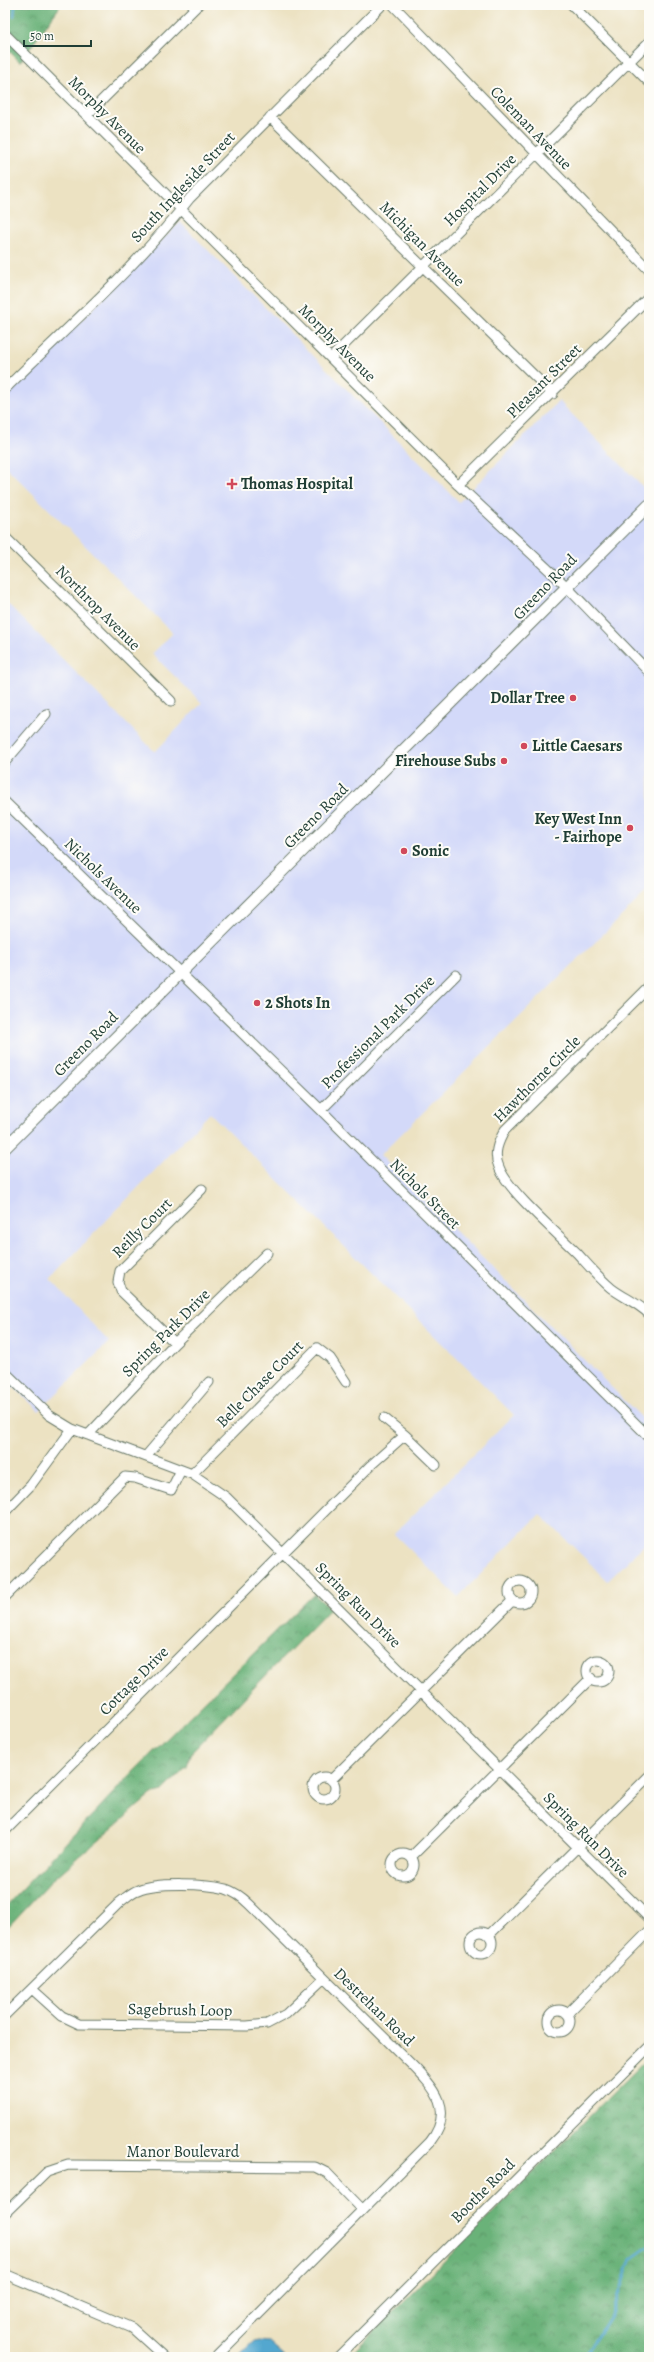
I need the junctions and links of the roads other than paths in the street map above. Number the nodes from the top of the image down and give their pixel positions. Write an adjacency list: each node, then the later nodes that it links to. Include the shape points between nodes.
1 (198, 5): 5 (street)
2 (382, 5): 11 (street, South Ingleside Street)
3 (393, 5): 12 (street, Coleman Avenue)
4 (572, 5): 8 (street)
5 (188, 8): 10 (street)
6 (5, 34): 10 (street, Morphy Avenue)
7 (649, 42): 8 (street, Hospital Drive)
8 (629, 62): 9 (street); 12 (street, Hospital Drive)
9 (649, 82)
10 (87, 115): 13 (street, Morphy Avenue)
11 (270, 117): 13 (street, South Ingleside Street); 14 (street, Michigan Avenue)
12 (536, 156): 14 (street, Hospital Drive); 15 (street, Coleman Avenue)
13 (181, 209): 17 (street, Morphy Avenue); 18 (street, South Ingleside Street, via 129,267)
14 (424, 268): 17 (street, Hospital Drive); 19 (street, Michigan Avenue)
15 (649, 270)
16 (649, 297): 19 (street, Pleasant Street)
17 (331, 358): 20 (street, Morphy Avenue)
18 (5, 390)
19 (553, 394): 20 (street, Pleasant Street)
20 (458, 485): 23 (street, Morphy Avenue)
21 (649, 505): 23 (main road, Greeno Road)
22 (5, 537): 25 (street, Northrop Avenue)
23 (566, 586): 24 (street, Morphy Avenue); 29 (main road, Greeno Road, via 266,889)
24 (649, 672)
25 (170, 702)
26 (46, 714): 27 (street)
27 (5, 762)
28 (5, 802): 29 (street, Nichols Avenue)
29 (179, 972): 32 (street, Nichols Street); 33 (main road, Greeno Road)
30 (456, 975): 32 (street, Professional Park Drive)
31 (649, 987): 36 (street, Hawthorne Circle, via 505,1130 496,1152 499,1167 508,1183 612,1288 640,1305)
32 (321, 1110): 45 (street, Nichols Street)
33 (5, 1148)
34 (202, 1189): 37 (street, Reilly Court, via 120,1272 118,1282 121,1291)
35 (267, 1253): 37 (street, Spring Park Drive)
36 (649, 1314)
37 (175, 1343): 43 (street, Spring Park Drive)
38 (5, 1372): 42 (street, Spring Run Drive, via 49,1415)
39 (209, 1382): 46 (street)
40 (346, 1382): 49 (street, Belle Chase Court, via 330,1358 317,1348)
41 (384, 1418): 44 (street)
42 (72, 1429): 43 (street, Spring Run Drive); 50 (street, via 31,1485)
43 (88, 1435): 46 (street, Spring Run Drive)
44 (406, 1435): 47 (street); 51 (street, Cottage Drive, via 371,1465)
45 (649, 1437)
46 (146, 1456): 48 (street, Spring Run Drive)
47 (436, 1465)
48 (181, 1470): 49 (street, Spring Run Drive); 52 (street, via 171,1490 125,1477)
49 (192, 1474): 51 (street, Spring Run Drive, via 226,1496)
50 (5, 1512)
51 (284, 1552): 55 (street, Spring Run Drive); 59 (street, Cottage Drive)
52 (5, 1597)
53 (513, 1600): 55 (street)
54 (591, 1678): 56 (street)
55 (422, 1691): 56 (street, Spring Run Drive); 58 (street)
56 (499, 1769): 60 (street, Spring Run Drive); 61 (street)
57 (649, 1776): 60 (street)
58 (331, 1780)
59 (5, 1831)
60 (577, 1847): 62 (street, Spring Run Drive); 64 (street)
61 (411, 1857)
62 (649, 1918)
63 (649, 1931): 67 (street)
64 (489, 1935)
65 (323, 1979): 66 (street, Sagebrush Loop, via 295,2007 277,2020 268,2024 247,2026 79,2024 62,2016); 66 (street, Destrehan Road, via 250,1904 235,1893 207,1886 154,1887 137,1890 128,1895); 70 (street, Destrehan Road, via 425,2077 440,2102 441,2123 437,2133)
66 (32, 1988): 68 (street, Destrehan Road)
67 (567, 2014)
68 (5, 2015)
69 (649, 2047): 75 (street, Boothe Road)
70 (362, 2209): 71 (street, Manor Boulevard, via 327,2173 315,2167 68,2165 47,2172); 74 (street, Destrehan Road)
71 (5, 2213)
72 (5, 2274): 73 (street, via 132,2328)
73 (164, 2357)
74 (216, 2357)
75 (338, 2357)

